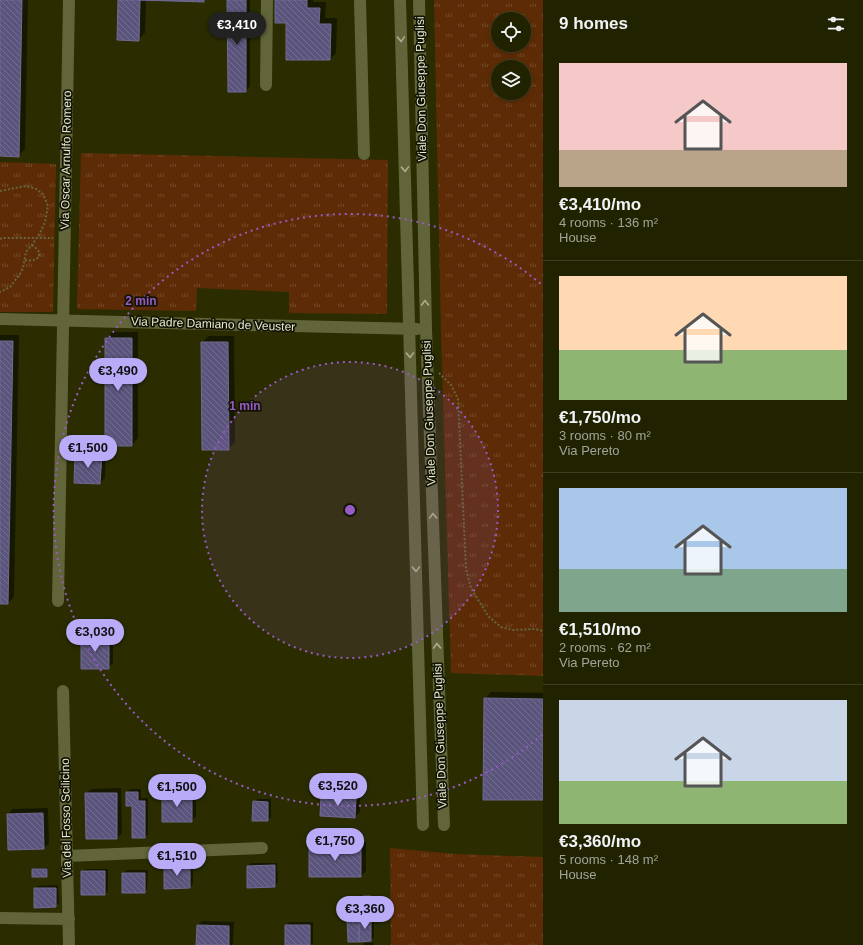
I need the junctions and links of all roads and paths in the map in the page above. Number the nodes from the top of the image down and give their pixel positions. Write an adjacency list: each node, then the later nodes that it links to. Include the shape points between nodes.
1 (69, 0): 10 (street, Via Oscar Arnulfo Romero)
2 (268, 0): 6 (street)
3 (360, 0): 7 (street)
4 (400, 0): 18 (street, Viale Don Giuseppe Puglisi, one-way to 18)
5 (419, 0): 17 (street, Viale Don Giuseppe Puglisi, one-way to 5)
6 (266, 85)
7 (364, 154)
8 (0, 191): 9 (path, via 26,186 43,194 48,206 45,222)
9 (37, 238): 10 (path); 11 (path); 12 (path)
10 (64, 238): 16 (street, Via Oscar Arnulfo Romero)
11 (0, 239)
12 (32, 245): 13 (path, via 26,252); 13 (path, via 38,248 39,258)
13 (25, 260): 14 (path, via 20,274 10,288)
14 (0, 292)
15 (0, 319): 16 (street, Via Padre Damiano de Veuster)
16 (63, 320): 18 (street, Via Padre Damiano de Veuster); 20 (street, Via Oscar Arnulfo Romero)
17 (426, 328): 18 (street, Via Padre Damiano de Veuster); 19 (street, Viale Don Giuseppe Puglisi)
18 (409, 329): 24 (street, Viale Don Giuseppe Puglisi, one-way to 24)
19 (427, 360): 21 (path, via 451,385 458,399 466,569 471,588 488,616 502,627 512,630); 23 (street, Viale Don Giuseppe Puglisi, one-way to 19)
20 (58, 601)
21 (543, 631)
22 (63, 691): 28 (street, Via del Fosso Scilicino)
23 (439, 701): 24 (street); 26 (street, Viale Don Giuseppe Puglisi)
24 (420, 702): 25 (street, Viale Don Giuseppe Puglisi)
25 (423, 825)
26 (444, 825)
27 (262, 848): 28 (street)
28 (67, 856): 30 (street, Via del Fosso Scilicino)
29 (0, 918): 30 (street)
30 (69, 919): 31 (street, Via del Fosso Scilicino)
31 (69, 945)

